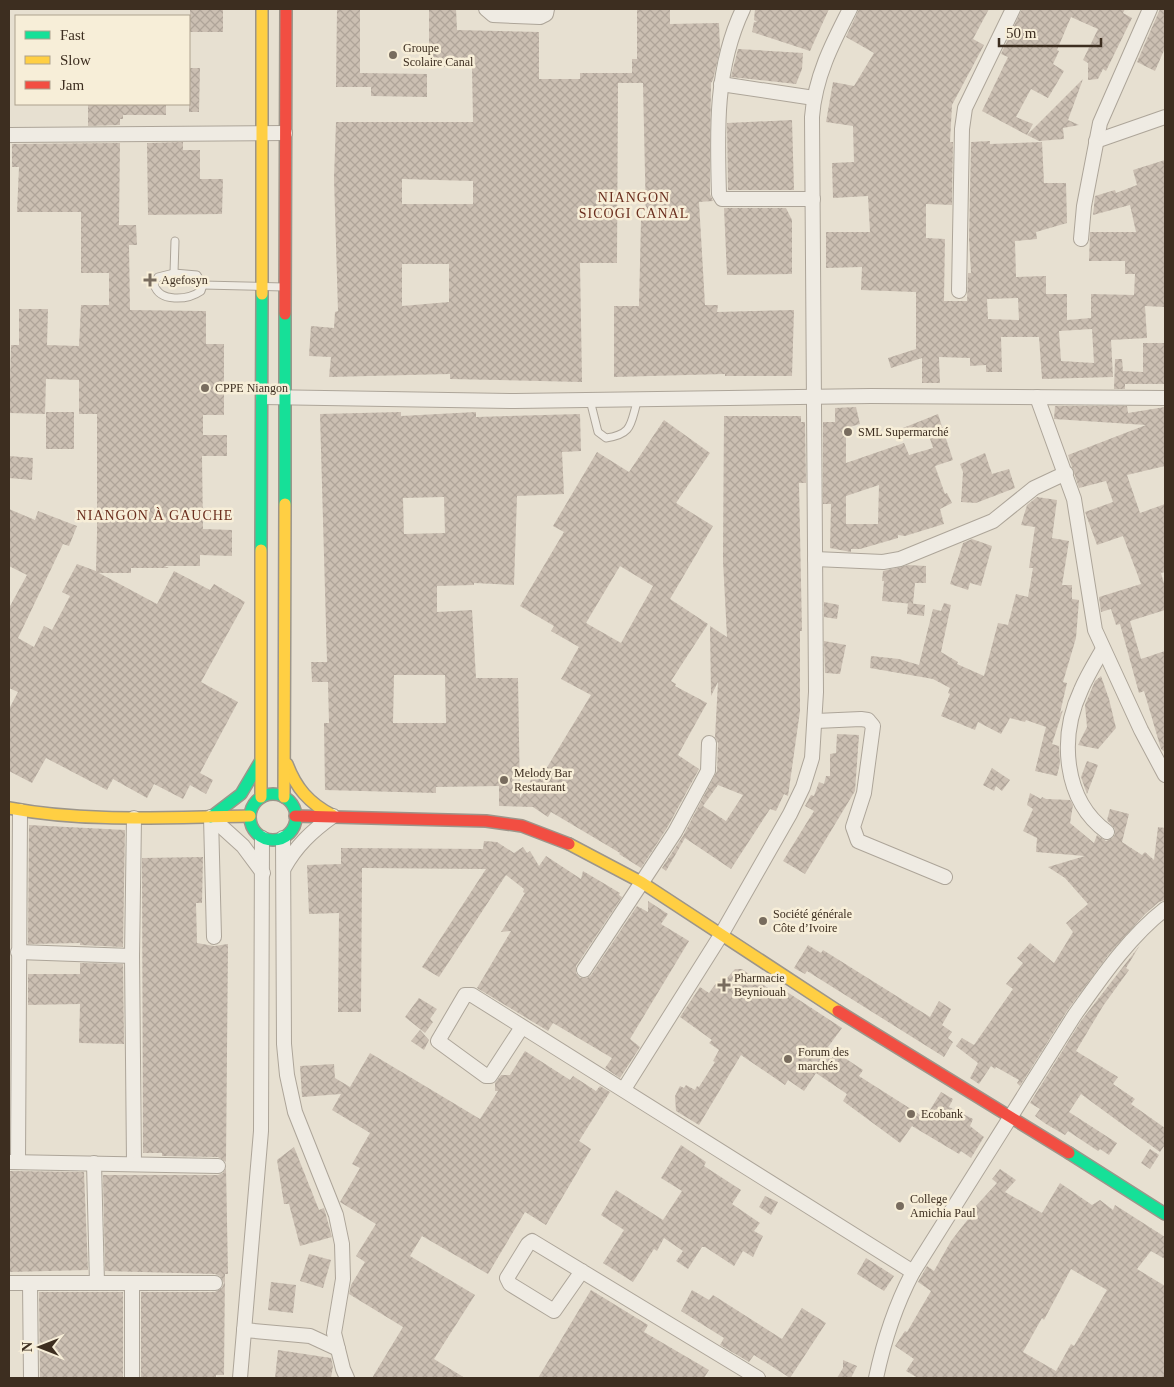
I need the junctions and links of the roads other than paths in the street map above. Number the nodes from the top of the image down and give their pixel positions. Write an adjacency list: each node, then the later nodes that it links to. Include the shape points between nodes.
1 (262, 9): 12 (main road)
2 (286, 9): 13 (main road)
3 (486, 9): 4 (street, via 492,15 540,17)
4 (548, 9)
5 (743, 9): 9 (street, via 729,40)
6 (850, 9): 10 (street, via 830,47)
7 (1013, 9): 23 (street, via 966,108 962,128)
8 (1150, 9): 15 (street, via 1100,123)
9 (721, 84): 10 (street); 16 (street, via 717,139 719,194 722,199)
10 (814, 98): 16 (street)
11 (1165, 117): 15 (street)
12 (263, 132): 13 (street); 14 (street); 21 (main road)
13 (285, 133): 22 (main road)
14 (9, 135)
15 (1096, 142): 17 (street)
16 (813, 199): 25 (street)
17 (1081, 239)
18 (175, 241): 19 (lane)
19 (174, 273): 20 (lane, via 197,275); 20 (lane, via 158,277 154,284 165,297 192,296)
20 (204, 285): 21 (lane)
21 (264, 287): 22 (lane); 24 (main road)
22 (284, 287): 27 (main road)
23 (959, 291)
24 (264, 397): 27 (street); 37 (main road)
25 (813, 397): 26 (street); 28 (street); 32 (street)
26 (1038, 397): 29 (street); 31 (street)
27 (285, 398): 30 (street); 36 (main road)
28 (638, 398): 30 (street); 30 (lane, via 628,430 621,436 606,438 598,432)
29 (1165, 398)
30 (590, 400)
31 (1066, 474): 32 (street, via 1034,488 994,521 900,559 883,562); 33 (street, via 1080,528 1090,609)
32 (815, 559): 34 (street)
33 (1103, 649): 38 (street); 47 (street, via 1080,691 1072,717 1067,760 1078,798 1096,824)
34 (816, 721): 52 (street, via 862,719 873,726 864,793 853,827 858,841); 55 (street, via 812,758 803,787)
35 (709, 743): 53 (street, via 708,771 675,832)
36 (285, 757): 40 (main road); 44 (main road, via 304,797)
37 (262, 758): 39 (main road); 45 (main road, via 241,794)
38 (1165, 775)
39 (261, 797): 40 (main road); 42 (main road, via 253,805)
40 (284, 797): 43 (main road, via 292,805)
41 (14, 810): 46 (main road, via 65,817); 57 (street)
42 (250, 816): 45 (main road); 48 (main road, via 251,825)
43 (295, 816): 44 (main road); 49 (main road, via 294,825)
44 (333, 816): 50 (street, via 297,847); 53 (main road, via 466,820 522,826 582,849)
45 (211, 817): 46 (main road); 51 (street, via 243,846); 56 (street)
46 (134, 818): 58 (street)
47 (1107, 832)
48 (262, 838): 49 (main road); 51 (street)
49 (283, 838): 50 (street)
50 (284, 869): 63 (street)
51 (263, 873): 62 (street)
52 (944, 877)
53 (641, 882): 55 (main road); 59 (street)
54 (1165, 909): 65 (street, via 1131,941 1100,980)
55 (721, 935): 64 (street); 65 (main road)
56 (214, 937)
57 (18, 952): 58 (street); 60 (street)
58 (132, 956): 68 (street)
59 (584, 970)
60 (13, 1024): 66 (street)
61 (522, 1026): 61 (street, via 469,994 438,1041 490,1076); 64 (street)
62 (263, 1044): 63 (street); 78 (street, via 260,1139)
63 (284, 1044): 79 (street, via 295,1112 336,1215 342,1244 343,1279 334,1333)
64 (624, 1089): 72 (street)
65 (1011, 1117): 70 (main road); 72 (street)
66 (13, 1162): 67 (street)
67 (94, 1163): 68 (street); 75 (street)
68 (134, 1163): 69 (street)
69 (218, 1166)
70 (1165, 1214)
71 (582, 1272): 71 (street, via 532,1241 507,1278 510,1284 554,1312); 84 (street)
72 (913, 1272): 85 (street, via 886,1332)
73 (9, 1283): 74 (street)
74 (30, 1283): 75 (street); 80 (street)
75 (97, 1283): 76 (street)
76 (132, 1283): 77 (street); 81 (street)
77 (215, 1284)
78 (244, 1330): 79 (street, via 310,1336); 82 (street)
79 (338, 1350): 83 (street)
80 (31, 1378)
81 (132, 1378)
82 (240, 1378)
83 (347, 1378)
84 (758, 1378)
85 (876, 1378)

